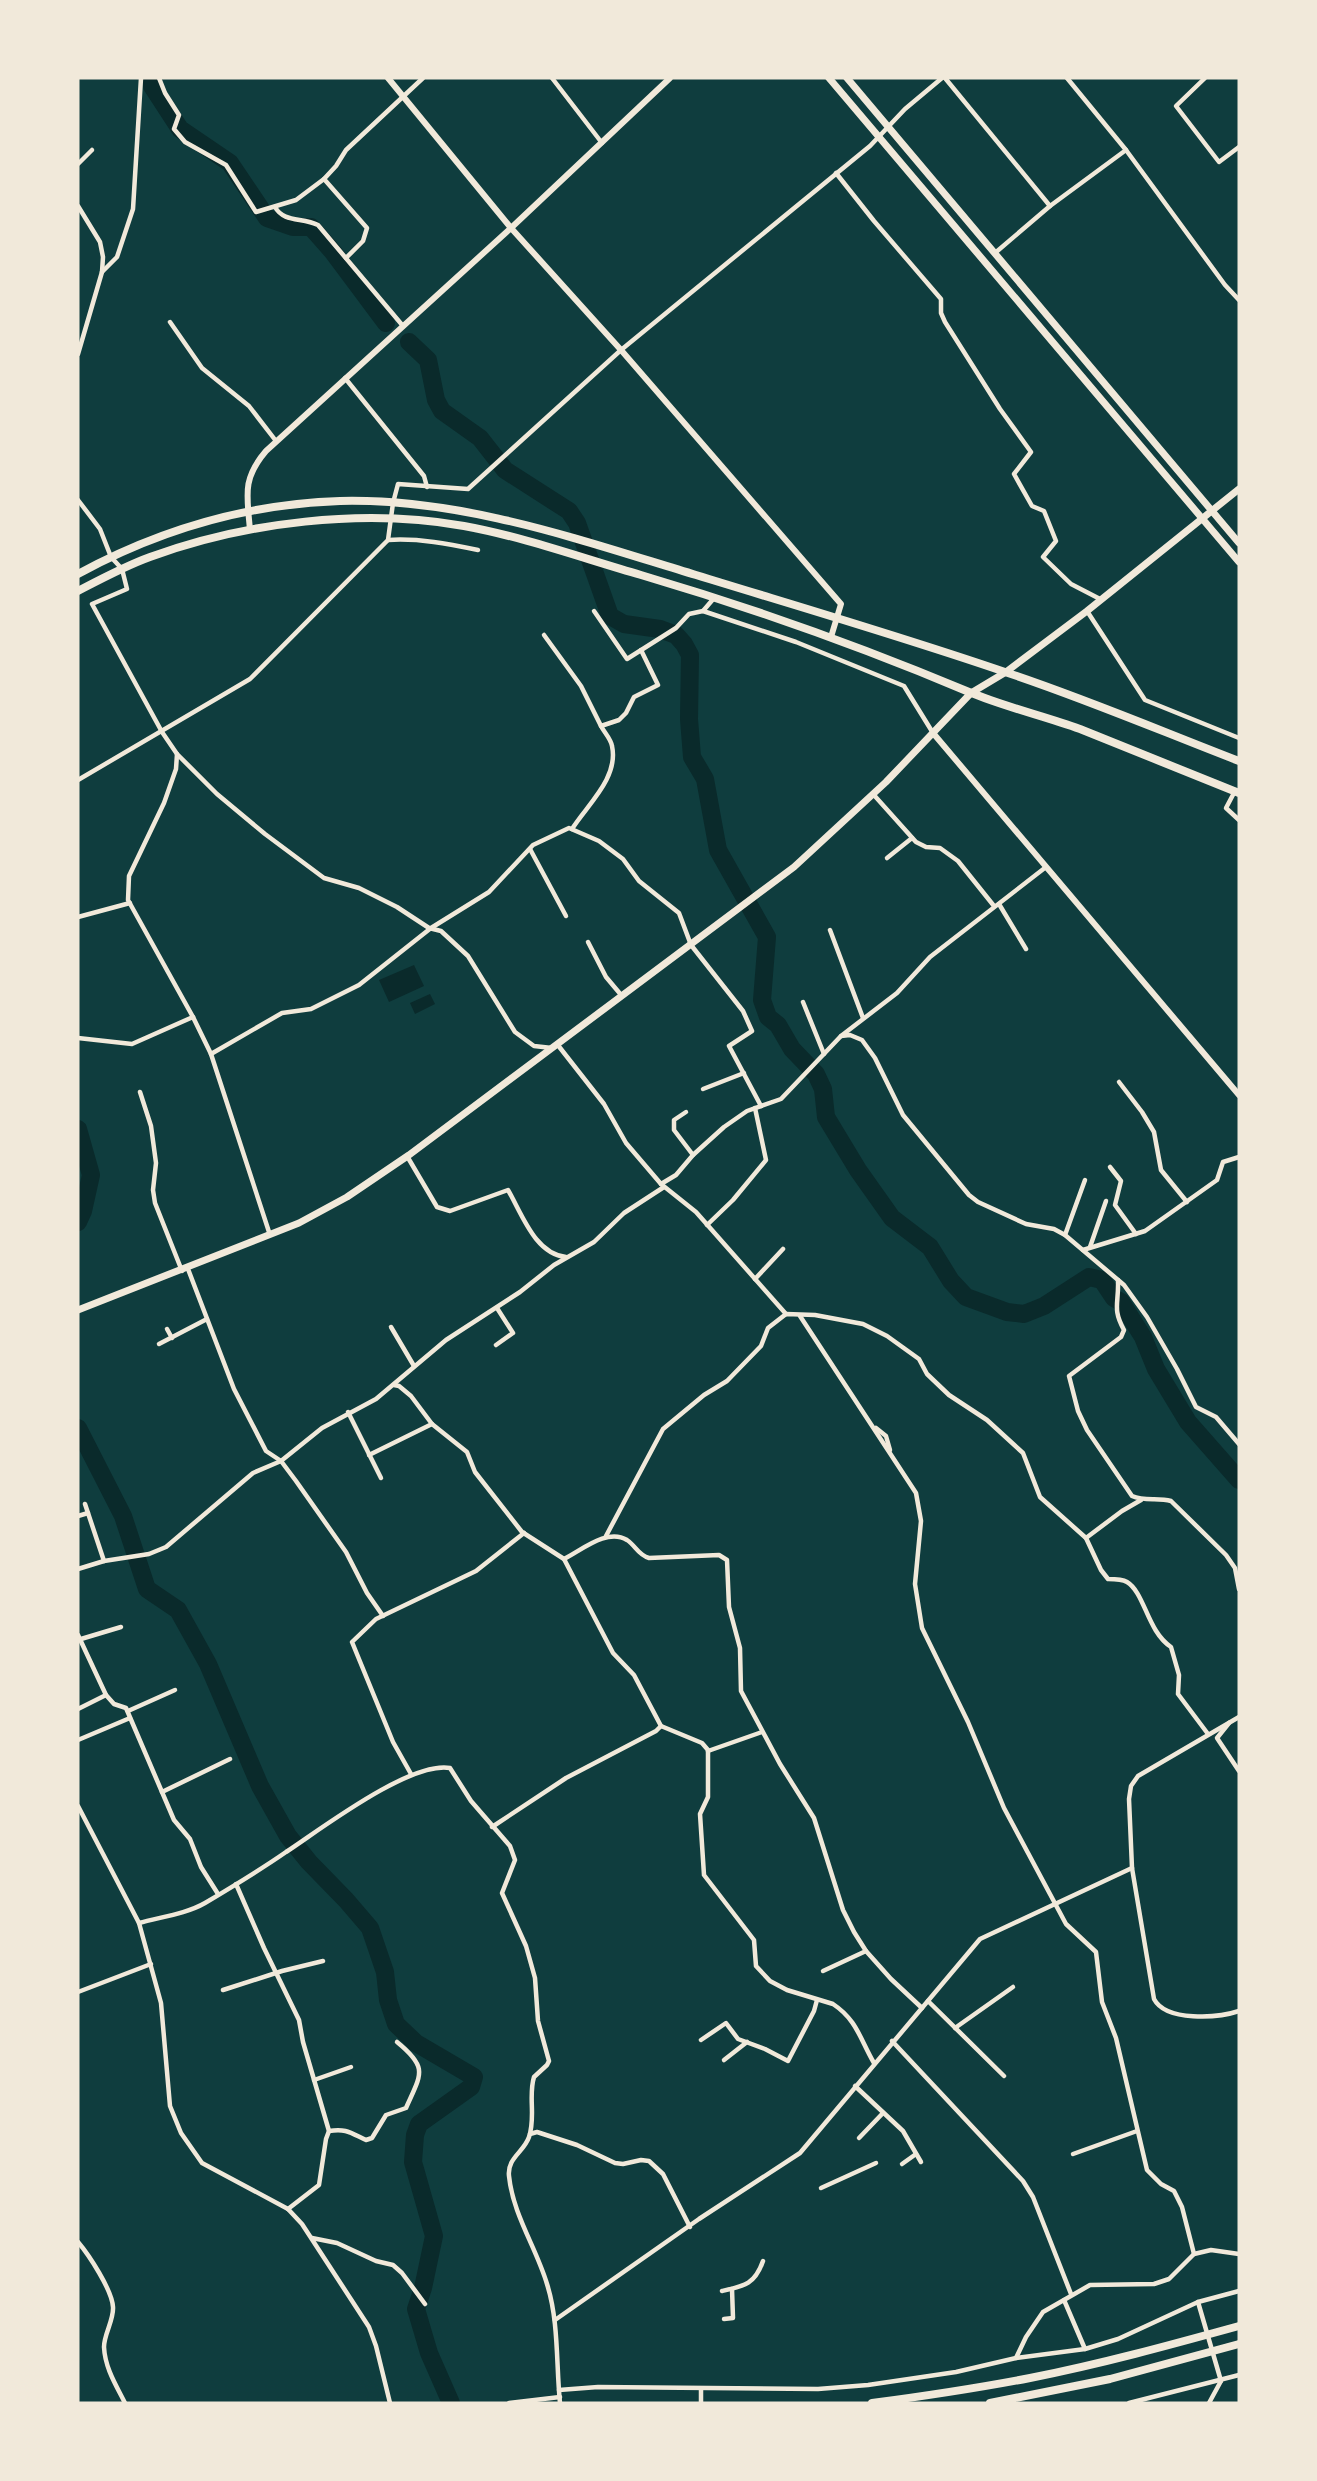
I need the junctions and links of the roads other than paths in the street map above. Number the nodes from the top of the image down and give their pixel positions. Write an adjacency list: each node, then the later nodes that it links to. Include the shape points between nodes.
1 (141, 78): 28 (street, via 133,209 117,256)
2 (159, 78): 24 (street, via 179,115 174,129 185,142 226,165 256,212)
3 (388, 78): 12 (street)
4 (423, 78): 12 (street)
5 (552, 78): 15 (street)
6 (670, 78): 15 (street)
7 (828, 78): 14 (main road)
8 (847, 78): 13 (main road)
9 (944, 78): 13 (street); 23 (street)
10 (1067, 78): 18 (street)
11 (1205, 78): 16 (street, via 1176,106 1219,162)
12 (403, 95): 21 (street, via 346,150); 25 (street)
13 (888, 126): 14 (street); 26 (main road)
14 (879, 135): 20 (street); 42 (main road)
15 (602, 143): 25 (street)
16 (1239, 147)
17 (92, 150): 19 (street)
18 (1126, 150): 23 (street); 29 (street)
19 (78, 164)
20 (836, 173): 32 (street); 54 (street, via 941,299 945,322 1031,452 1014,474 1032,506 1044,512 1056,541 1043,557 1071,584)
21 (324, 179): 24 (street, via 296,200); 27 (street, via 367,228 363,242)
22 (78, 206): 28 (street, via 100,242)
23 (1050, 206): 26 (street)
24 (275, 207): 27 (street, via 279,215 318,225)
25 (511, 228): 31 (street); 32 (street)
26 (995, 253): 41 (main road)
27 (346, 258): 31 (street)
28 (102, 272): 33 (street)
29 (1239, 300)
30 (170, 322): 35 (street, via 202,368 249,406)
31 (403, 326): 34 (street)
32 (621, 350): 36 (street, via 468,489); 58 (street, via 841,604)
33 (78, 354)
34 (345, 378): 35 (street); 36 (street, via 424,476)
35 (276, 441): 40 (street, via 254,466 247,489)
36 (427, 487): 39 (street, via 398,484)
37 (1239, 489): 41 (main road)
38 (78, 500): 48 (street, via 100,530)
39 (393, 503): 40 (highway, via 342,501); 43 (street); 58 (highway, via 466,512 566,536)
40 (249, 510): 44 (street); 48 (highway, via 152,538)
41 (1212, 512): 42 (main road); 46 (main road)
42 (1202, 519): 49 (main road); 54 (main road)
43 (391, 520): 44 (highway, via 318,521); 45 (street); 53 (highway, via 460,526 570,553)
44 (250, 530): 50 (highway, via 185,545)
45 (388, 540): 47 (street, via 437,542); 65 (street, via 250,679)
46 (1239, 543)
47 (478, 550)
48 (111, 558): 50 (street); 51 (highway)
49 (1239, 562)
50 (122, 569): 52 (highway); 65 (street, via 127,589 92,604)
51 (78, 574)
52 (78, 591)
53 (715, 597): 56 (street); 60 (highway)
54 (1100, 599): 57 (main road)
55 (594, 611): 61 (street, via 627,659)
56 (703, 611): 61 (street, via 689,614 676,628); 66 (street, via 796,642 904,686)
57 (1087, 611): 62 (main road); 67 (street, via 1145,700)
58 (837, 618): 60 (street); 62 (highway)
59 (543, 635): 64 (street, via 581,686)
60 (831, 637): 63 (highway)
61 (641, 650): 64 (street, via 658,685 634,697 619,720)
62 (1006, 672): 63 (main road); 69 (highway)
63 (971, 693): 66 (main road); 71 (highway, via 1078,728)
64 (601, 726): 74 (street, via 612,745 608,777)
65 (162, 732): 68 (street); 70 (street)
66 (933, 733): 72 (main road); 78 (street)
67 (1239, 738)
68 (177, 754): 79 (street, via 164,803 129,876); 83 (street, via 217,794 324,878 359,888)
69 (1239, 761)
70 (78, 780)
71 (1237, 792): 73 (street, via 1226,808)
72 (873, 794): 75 (street); 86 (main road, via 794,867)
73 (1239, 820)
74 (572, 829): 76 (street); 86 (street, via 599,841 679,913)
75 (912, 838): 77 (street); 80 (street, via 926,847 940,848 958,861)
76 (530, 849): 82 (street); 83 (street, via 489,892)
77 (887, 858)
78 (1046, 867): 80 (street); 101 (street)
79 (130, 903): 81 (street); 90 (street)
80 (997, 905): 87 (street); 91 (street, via 930,957 897,993)
81 (78, 916)
82 (566, 916)
83 (431, 928): 94 (street, via 441,931 468,956 515,1032 534,1046); 96 (street, via 359,985 311,1010 282,1013)
84 (830, 930): 91 (street)
85 (588, 942): 88 (street, via 606,977)
86 (691, 945): 88 (main road); 97 (street, via 750,1024 752,1031 729,1046)
87 (1026, 950)
88 (622, 996): 94 (main road)
89 (803, 1002): 95 (street)
90 (193, 1017): 93 (street, via 132,1044); 96 (street)
91 (863, 1018): 92 (street)
92 (841, 1036): 95 (street); 116 (street, via 861,1040 875,1058 903,1115 969,1195 1026,1224)
93 (78, 1038)
94 (554, 1046): 106 (main road); 110 (street, via 604,1104 626,1143)
95 (824, 1053): 102 (street, via 781,1099)
96 (211, 1054): 115 (street)
97 (744, 1073): 99 (street); 102 (street)
98 (1119, 1082): 112 (street, via 1154,1132 1161,1170)
99 (704, 1089)
100 (140, 1092): 121 (street, via 155,1153 155,1203)
101 (1239, 1095)
102 (761, 1106): 103 (street)
103 (755, 1108): 105 (street, via 724,1127); 113 (street, via 766,1160)
104 (686, 1112): 105 (street, via 674,1120 674,1130)
105 (693, 1155): 110 (street)
106 (407, 1156): 115 (main road, via 323,1211); 120 (street, via 437,1207 450,1211 508,1190 539,1244 548,1252)
107 (1239, 1157): 112 (street, via 1223,1162 1217,1180)
108 (1110, 1167): 114 (street, via 1121,1181 1115,1205)
109 (1085, 1180): 116 (street)
110 (663, 1186): 113 (street); 120 (street, via 624,1213 594,1242)
111 (1107, 1201): 117 (street)
112 (1186, 1202): 114 (street)
113 (707, 1225): 122 (street)
114 (1136, 1234): 117 (street)
115 (270, 1235): 121 (main road)
116 (1065, 1235): 119 (street)
117 (1090, 1247): 119 (street)
118 (783, 1249): 122 (street)
119 (1083, 1250): 123 (street)
120 (567, 1257): 124 (street)
121 (185, 1270): 125 (main road); 128 (street)
122 (755, 1279): 126 (street)
123 (1118, 1280): 138 (street, via 1147,1317 1197,1407 1215,1417); 142 (street, via 1115,1314 1124,1330 1121,1337 1069,1376 1077,1411 1087,1430 1132,1496)
124 (497, 1308): 133 (street, via 513,1334); 134 (street)
125 (78, 1310)
126 (786, 1314): 127 (street); 147 (street, via 768,1328 761,1346 727,1381 663,1429)
127 (800, 1316): 148 (street, via 862,1324 919,1359 927,1374 949,1395 987,1420 1023,1453 1040,1497); 177 (street, via 916,1493 921,1521 915,1584 922,1628 1004,1808)
128 (207, 1319): 131 (street); 140 (street, via 234,1389 267,1450)
129 (391, 1327): 134 (street)
130 (167, 1329): 131 (street)
131 (172, 1338): 132 (street)
132 (159, 1344)
133 (496, 1345)
134 (414, 1366): 135 (street)
135 (394, 1384): 136 (street, via 376,1399); 137 (street, via 411,1396)
136 (348, 1412): 139 (street); 140 (street)
137 (432, 1424): 139 (street); 146 (street, via 466,1452 475,1472)
138 (1239, 1444)
139 (369, 1455): 141 (street)
140 (281, 1461): 150 (street, via 253,1473 166,1548); 153 (street, via 346,1552)
141 (381, 1478)
142 (1141, 1500): 148 (street); 152 (street, via 1171,1501 1226,1555 1235,1568)
143 (85, 1504): 144 (street)
144 (88, 1513): 145 (street); 150 (street)
145 (78, 1516)
146 (524, 1533): 149 (street); 153 (street, via 476,1571)
147 (606, 1536): 149 (street); 164 (street, via 624,1539 649,1558 719,1555 727,1560 729,1607 740,1648 739,1686)
148 (1086, 1538): 165 (street, via 1108,1579 1125,1580 1133,1587 1160,1640 1171,1647 1179,1675 1178,1694)
149 (564, 1559): 163 (street, via 613,1653 634,1675)
150 (104, 1561): 151 (street)
151 (78, 1569)
152 (1239, 1589)
153 (383, 1616): 170 (street, via 352,1642 393,1742)
154 (122, 1627): 155 (street)
155 (79, 1637): 157 (street)
156 (175, 1690): 159 (street)
157 (106, 1695): 158 (street); 159 (street)
158 (78, 1709)
159 (128, 1711): 161 (street)
160 (1239, 1717): 162 (street)
161 (130, 1718): 166 (street); 171 (street)
162 (1231, 1721): 165 (street); 169 (street, via 1217,1738)
163 (660, 1726): 167 (street, via 702,1743); 173 (street, via 566,1778)
164 (762, 1732): 167 (street); 179 (street, via 814,1818 843,1910)
165 (1208, 1734): 174 (street, via 1138,1776 1131,1786)
166 (78, 1740)
167 (708, 1751): 187 (street, via 708,1797 700,1814 706,1880 754,1940 755,1962 761,1973 787,1990)
168 (230, 1759): 171 (street)
169 (1239, 1771)
170 (411, 1774): 173 (street, via 438,1766 450,1768); 175 (street, via 359,1802)
171 (162, 1792): 176 (street)
172 (78, 1806): 178 (street)
173 (492, 1827): 205 (street, via 510,1846 514,1860 502,1893 526,1946 535,1978 538,2021 548,2052 547,2065 532,2082)
174 (1132, 1868): 177 (street); 190 (street, via 1158,2006 1192,2016)
175 (236, 1884): 176 (street); 183 (street)
176 (218, 1894): 178 (street, via 193,1908)
177 (1056, 1903): 188 (street, via 980,1939); 204 (street, via 1066,1924 1096,1952 1102,2002 1116,2038)
178 (139, 1923): 181 (street)
179 (866, 1951): 182 (street); 189 (street)
180 (323, 1961): 183 (street)
181 (151, 1964): 186 (street); 213 (street, via 161,2002 170,2106 181,2133 202,2163)
182 (823, 1971)
183 (276, 1973): 185 (street); 200 (street, via 299,2020)
184 (1013, 1987): 191 (street)
185 (223, 1990)
186 (78, 1992)
187 (817, 2000): 195 (street, via 788,2061); 197 (street, via 833,2004 854,2022)
188 (928, 2001): 189 (street); 191 (street)
189 (922, 2008): 193 (street)
190 (1239, 2011)
191 (956, 2028): 199 (street)
192 (701, 2040): 195 (street, via 726,2023 738,2039)
193 (892, 2041): 197 (street); 223 (street, via 1023,2181)
194 (397, 2042): 203 (street, via 418,2062 420,2077 406,2108 386,2115 372,2138 366,2140 341,2128)
195 (747, 2042): 196 (street)
196 (723, 2060)
197 (874, 2063): 201 (street)
198 (351, 2067): 200 (street)
199 (1004, 2076)
200 (314, 2080): 203 (street)
201 (855, 2086): 202 (street); 214 (street, via 800,2153)
202 (883, 2113): 206 (street); 207 (street, via 903,2131)
203 (329, 2131): 213 (street, via 319,2186)
204 (1137, 2131): 208 (street); 217 (street, via 1147,2170 1178,2198)
205 (531, 2134): 214 (street, via 537,2132 577,2145 615,2163 649,2161 663,2174); 228 (street, via 512,2159 509,2175 520,2221 548,2285)
206 (859, 2138)
207 (916, 2154): 209 (street); 211 (street)
208 (1073, 2154)
209 (921, 2162)
210 (876, 2163): 212 (street)
211 (902, 2164)
212 (821, 2188)
213 (288, 2209): 215 (street)
214 (690, 2227): 228 (street)
215 (312, 2238): 226 (street, via 337,2243 393,2265); 239 (street, via 369,2327)
216 (78, 2242): 238 (street, via 111,2298 113,2308 104,2346 107,2367)
217 (1194, 2254): 218 (street, via 1211,2250); 223 (street, via 1169,2279 1154,2284 1100,2283)
218 (1239, 2254)
219 (763, 2261): 220 (street, via 758,2276)
220 (732, 2289): 221 (street); 227 (street, via 733,2318)
221 (722, 2291)
222 (1239, 2291): 225 (street)
223 (1071, 2294): 224 (street)
224 (1064, 2300): 231 (street); 232 (street, via 1043,2312)
225 (1198, 2302): 231 (street, via 1118,2339); 234 (street)
226 (425, 2304)
227 (724, 2319)
228 (555, 2320): 236 (street)
229 (1239, 2326): 242 (highway, via 1031,2378)
230 (1239, 2344): 243 (highway, via 1110,2379)
231 (1085, 2349): 232 (street)
232 (1016, 2358): 235 (street, via 956,2372 868,2385)
233 (1239, 2375): 234 (street)
234 (1221, 2380): 244 (street); 245 (street)
235 (701, 2389): 236 (street); 241 (street)
236 (559, 2390): 237 (street)
237 (560, 2400): 240 (street)
238 (125, 2403)
239 (390, 2403)
240 (509, 2403)
241 (702, 2403)
242 (872, 2403)
243 (990, 2403)
244 (1129, 2403)
245 (1209, 2403)

